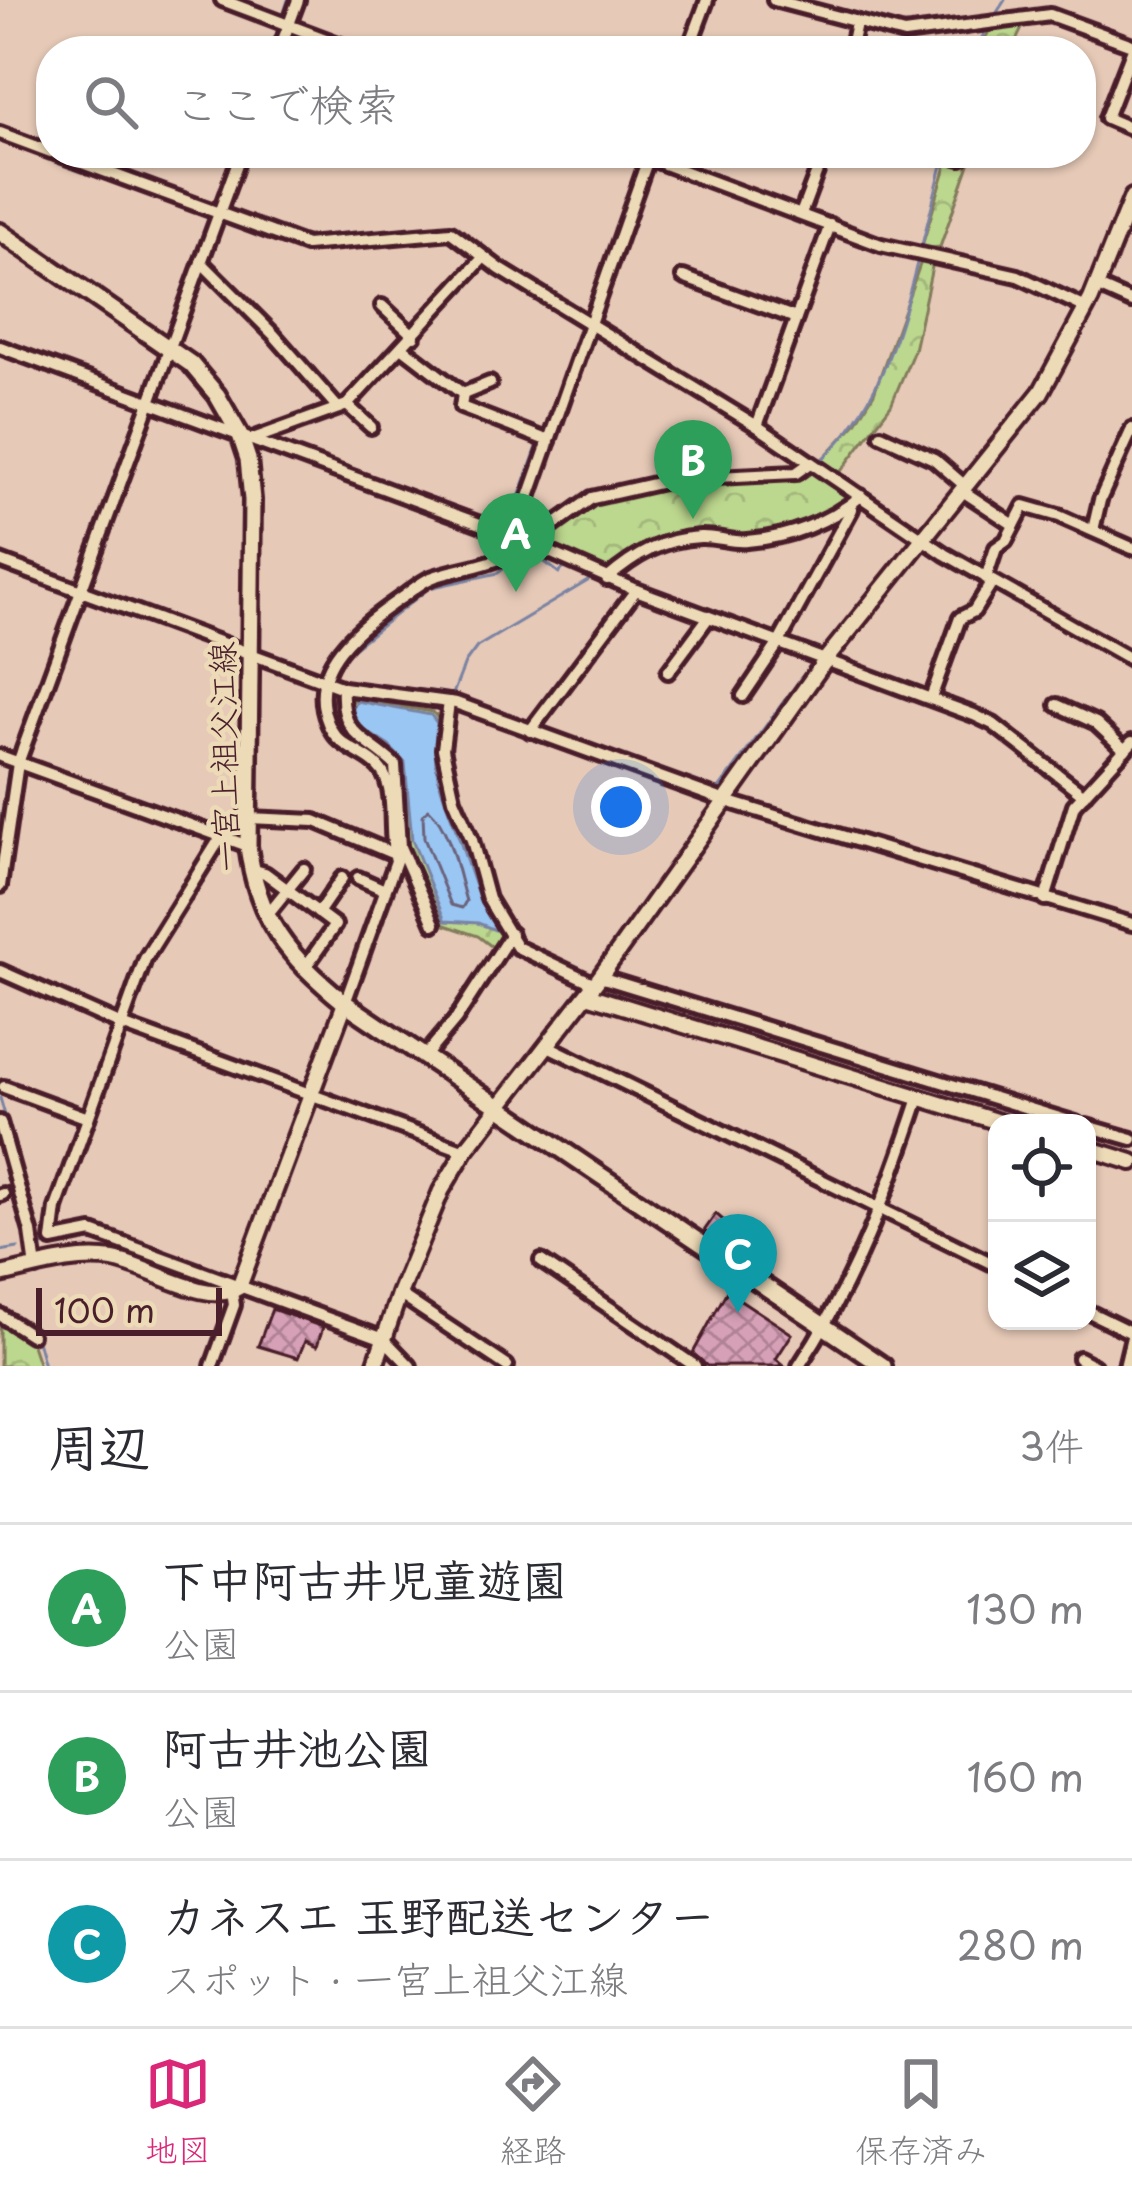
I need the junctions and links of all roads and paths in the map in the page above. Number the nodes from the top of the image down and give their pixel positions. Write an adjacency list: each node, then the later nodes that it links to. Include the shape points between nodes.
1 (222, 0): 6 (street)
2 (298, 0): 6 (street)
3 (707, 0): 9 (street)
4 (774, 0): 5 (street)
5 (856, 23): 10 (street); 11 (street, via 904,34 1050,15)
6 (289, 25): 7 (street); 8 (street)
7 (285, 36)
8 (318, 36)
9 (694, 36)
10 (853, 36)
11 (1132, 48): 12 (street, via 1106,118)
12 (1132, 129)
13 (0, 133): 14 (street)
14 (36, 146)
15 (97, 168): 21 (street)
16 (236, 168): 21 (street)
17 (645, 168): 33 (street)
18 (682, 168): 22 (street)
19 (818, 168): 22 (street)
20 (1132, 197): 28 (street)
21 (219, 213): 25 (street, via 306,245 451,232); 26 (street)
22 (801, 214): 23 (street)
23 (830, 225): 31 (street, via 881,245 1005,272); 32 (street)
24 (0, 232): 37 (main road, 一宮上祖父江線)
25 (484, 257): 33 (street); 34 (street)
26 (201, 262): 37 (street); 41 (street)
27 (683, 277): 32 (street)
28 (1096, 286): 29 (street); 31 (street)
29 (1132, 302)
30 (382, 306): 34 (street)
31 (1086, 308): 49 (street, via 1041,392)
32 (796, 318): 42 (street)
33 (591, 328): 42 (street); 47 (street)
34 (414, 336): 36 (street)
35 (0, 347): 40 (street)
36 (403, 348): 39 (street); 41 (street)
37 (170, 350): 40 (street); 46 (main road, 一宮上祖父江線, via 191,364)
38 (490, 383): 39 (street)
39 (463, 394): 47 (street, via 460,407)
40 (150, 403): 46 (street); 60 (street)
41 (342, 406): 43 (street); 46 (street)
42 (757, 426): 48 (street)
43 (371, 427)
44 (1132, 429): 52 (street)
45 (881, 435): 49 (street, via 934,459)
46 (246, 437): 53 (street); 64 (main road, 一宮上祖父江線)
47 (549, 441): 53 (street)
48 (810, 463): 50 (street); 55 (street, via 796,473 676,479 592,498)
49 (963, 487): 51 (street); 54 (street)
50 (861, 496): 54 (street); 58 (street, via 813,525 753,541 703,537 652,548); 63 (street)
51 (1014, 526): 52 (street, via 1024,506); 59 (street, via 995,548)
52 (1093, 530): 56 (street)
53 (514, 537): 55 (street); 68 (street, via 502,557 430,578 373,617 333,658)
54 (921, 538): 59 (street); 65 (street)
55 (529, 542): 58 (street)
56 (1132, 548)
57 (0, 561): 60 (street)
58 (607, 579): 61 (street)
59 (989, 580): 66 (street); 71 (street, via 974,611 960,618)
60 (80, 590): 64 (street); 77 (street)
61 (635, 590): 62 (street); 74 (street)
62 (708, 618): 63 (street); 67 (street)
63 (778, 644): 65 (street); 70 (street)
64 (249, 654): 68 (street); 80 (main road, 一宮上祖父江線)
65 (827, 658): 71 (street); 79 (street)
66 (1132, 660)
67 (668, 672)
68 (324, 681): 69 (street); 83 (street, via 326,722 386,778)
69 (343, 688): 72 (street); 83 (street, via 347,724 395,765)
70 (743, 696)
71 (931, 698): 78 (street, via 993,724)
72 (449, 702): 74 (street); 96 (street, via 443,749 454,799 488,899)
73 (1057, 704): 75 (street)
74 (530, 731): 79 (street)
75 (1128, 746): 78 (street)
76 (0, 756): 77 (street)
77 (17, 763): 81 (street); 88 (street)
78 (1084, 795): 91 (street)
79 (722, 800): 91 (street); 99 (street)
80 (248, 818): 82 (main road, 一宮上祖父江線); 83 (street, via 315,821)
81 (221, 837): 82 (street); 101 (street, via 145,958)
82 (248, 846): 84 (main road, 一宮上祖父江線)
83 (399, 856): 89 (street); 94 (street)
84 (251, 868): 90 (street); 93 (main road, 一宮上祖父江線)
85 (304, 869): 90 (street)
86 (342, 878): 92 (street)
87 (358, 878): 89 (street)
88 (0, 886)
89 (385, 890): 100 (street)
90 (289, 891): 92 (street); 93 (street)
91 (1045, 898): 95 (street)
92 (318, 913): 97 (street, via 335,925)
93 (266, 916): 97 (main road, 一宮上祖父江線)
94 (434, 924)
95 (1132, 924)
96 (511, 934): 99 (street, via 518,946); 103 (street)
97 (304, 969): 100 (main road, 一宮上祖父江線)
98 (0, 971): 101 (street)
99 (594, 985): 102 (street); 106 (street); 108 (street)
100 (345, 1003): 103 (main road, 一宮上祖父江線); 105 (street)
101 (122, 1025): 105 (street); 109 (street)
102 (548, 1046): 107 (street); 117 (street)
103 (425, 1056): 107 (main road, 一宮上祖父江線)
104 (4, 1087): 109 (street)
105 (313, 1093): 114 (street); 122 (street)
106 (919, 1098): 110 (street); 117 (street)
107 (502, 1107): 114 (street); 126 (main road, 一宮上祖父江線)
108 (1045, 1114)
109 (88, 1118): 122 (street, via 52,1240 92,1232)
110 (988, 1119)
111 (0, 1122): 120 (street)
112 (1096, 1129): 113 (street)
113 (1132, 1139)
114 (465, 1151): 123 (street)
115 (1096, 1151): 116 (street)
116 (1132, 1162)
117 (882, 1210): 119 (street); 126 (street)
118 (541, 1262): 135 (street)
119 (988, 1262)
120 (36, 1268): 121 (street); 122 (street, via 112,1260 217,1294)
121 (0, 1275)
122 (236, 1289): 129 (street); 131 (street)
123 (399, 1294): 129 (street); 134 (street)
124 (0, 1316): 127 (street)
125 (1096, 1316): 128 (street)
126 (825, 1326): 136 (street); 137 (main road, 一宮上祖父江線)
127 (32, 1335)
128 (1132, 1335): 139 (street)
129 (384, 1339): 132 (street); 133 (street)
130 (1079, 1358): 138 (street)
131 (212, 1366)
132 (375, 1366)
133 (410, 1366)
134 (507, 1366)
135 (695, 1366)
136 (799, 1366)
137 (883, 1366)
138 (1094, 1366)
139 (1124, 1366)

